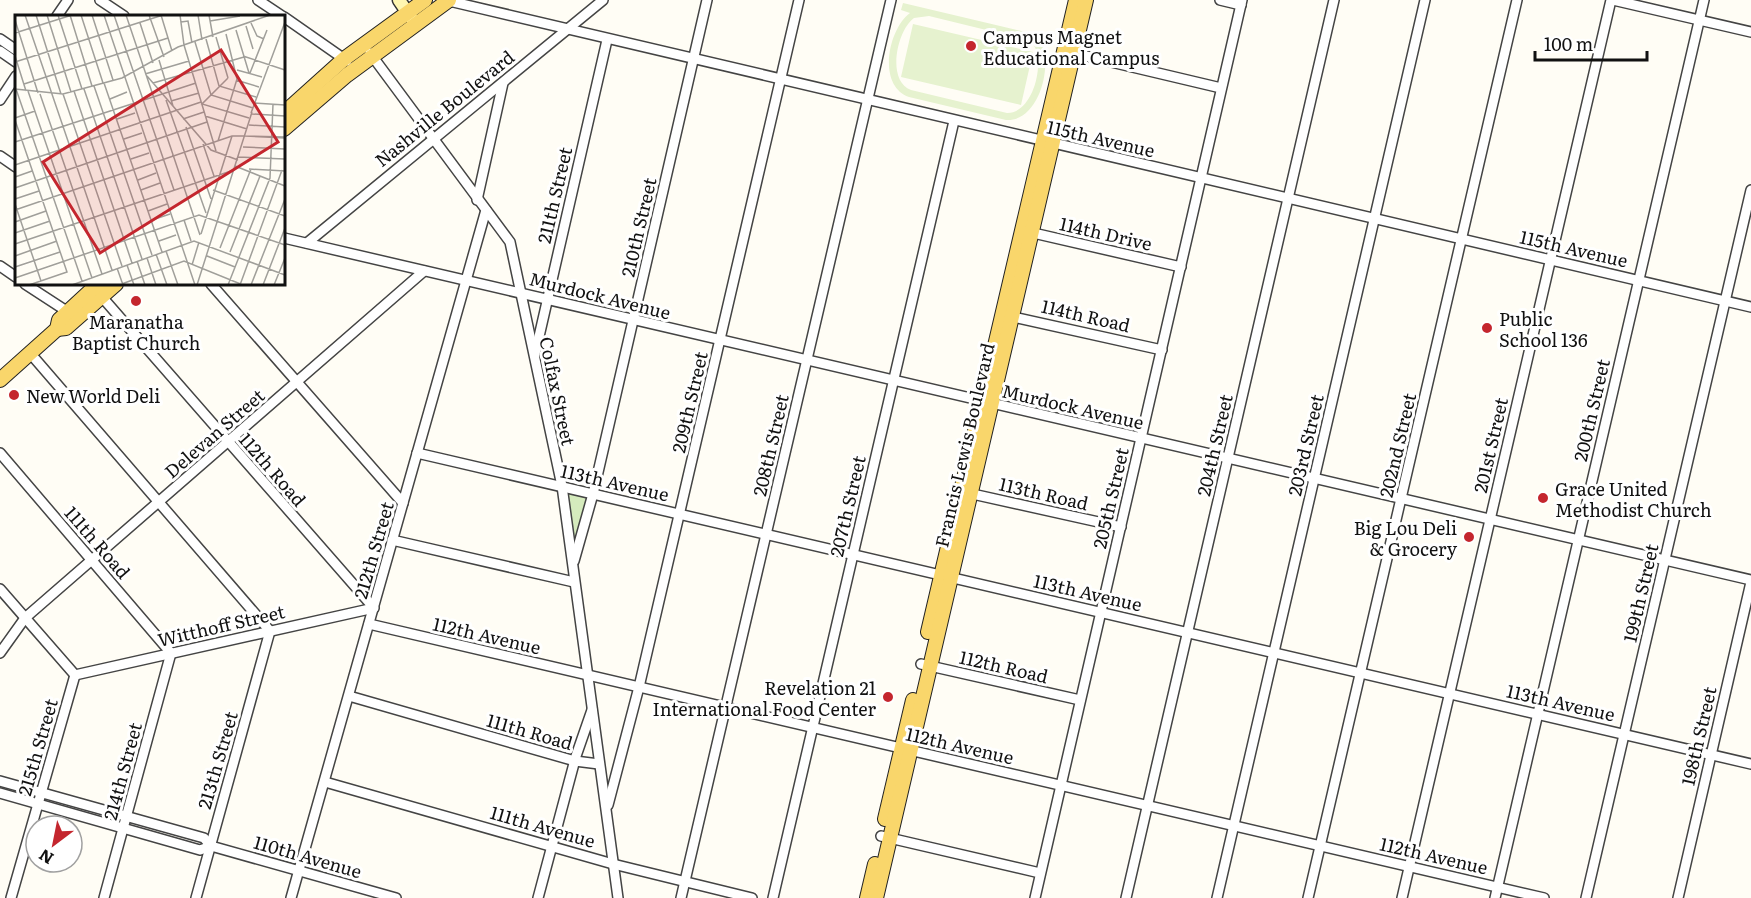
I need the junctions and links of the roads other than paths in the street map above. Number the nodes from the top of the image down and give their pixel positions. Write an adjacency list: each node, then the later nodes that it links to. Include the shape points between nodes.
1 (68, 0): 20 (street)
2 (100, 0): 21 (street)
3 (258, 0): 22 (street)
4 (399, 0): 24 (main road)
5 (425, 0): 24 (main road)
6 (447, 0): 24 (main road); 26 (street, 115th Avenue)
7 (603, 0): 26 (street, Nashville Boulevard)
8 (707, 0): 35 (street, 210th Street)
9 (799, 0): 39 (street, 209th Street)
10 (891, 0): 43 (street, 208th Street)
11 (1076, 0): 33 (main road, Francis Lewis Boulevard)
12 (1086, 0): 33 (main road, Francis Lewis Boulevard)
13 (1220, 0): 19 (street)
14 (1334, 0): 53 (street, 204th Street)
15 (1425, 0): 56 (street, 203rd Street)
16 (1517, 0): 59 (street, 202nd Street)
17 (1612, 0): 25 (street); 61 (street, 201st Street)
18 (1704, 0): 25 (street, 200th Street)
19 (1241, 2): 41 (street, 205th Street)
20 (58, 15)
21 (122, 15)
22 (280, 15)
23 (285, 18): 34 (street)
24 (412, 18): 31 (main road)
25 (1699, 20): 27 (street); 66 (street, 200th Street)
26 (566, 30): 29 (street, 115th Avenue); 40 (street, Nashville Boulevard)
27 (1751, 32)
28 (0, 39): 30 (street)
29 (607, 39): 35 (street, 115th Avenue); 72 (street, 211th Street)
30 (15, 49)
31 (368, 50): 34 (main road); 37 (main road); 47 (street, Colfax Street)
32 (0, 51): 36 (street)
33 (1069, 52): 41 (street); 48 (main road, Francis Lewis Boulevard)
34 (344, 59): 37 (street); 44 (main road)
35 (694, 60): 39 (street, 115th Avenue); 77 (street, 210th Street)
36 (15, 61)
37 (356, 68): 46 (main road)
38 (15, 78): 42 (street)
39 (781, 80): 43 (street, 115th Avenue); 79 (street, 209th Street)
40 (502, 83): 47 (street, Nashville Boulevard); 54 (street)
41 (1221, 88): 51 (street, 205th Street)
42 (0, 100)
43 (867, 100): 45 (street, 115th Avenue); 83 (street, 208th Street)
44 (285, 112)
45 (954, 121): 48 (street, 115th Avenue); 85 (street, 207th Street)
46 (285, 128)
47 (432, 138): 54 (street, Colfax Street); 60 (street, Nashville Boulevard)
48 (1048, 143): 51 (street, 115th Avenue); 57 (main road, Francis Lewis Boulevard)
49 (0, 156): 50 (street)
50 (15, 166)
51 (1201, 178): 53 (street, 115th Avenue); 63 (street, 205th Street)
52 (1751, 190): 73 (street, 199th Street)
53 (1288, 199): 56 (street, 115th Avenue); 92 (street, 204th Street)
54 (477, 200): 55 (street, Colfax Street)
55 (486, 210): 67 (street, 212th Street); 71 (street, Colfax Street, via 510,242)
56 (1375, 219): 59 (street, 115th Avenue); 93 (street, 203rd Street)
57 (1027, 231): 63 (street, 114th Drive); 76 (main road, Francis Lewis Boulevard)
58 (285, 237): 60 (street, Murdock Avenue)
59 (1461, 239): 61 (street, 115th Avenue); 97 (street, 202nd Street)
60 (307, 243): 64 (street, Murdock Avenue)
61 (1550, 260): 66 (street, 115th Avenue); 101 (street, 201st Street)
62 (0, 266): 65 (street)
63 (1181, 267): 80 (street, 205th Street)
64 (424, 271): 67 (street, Murdock Avenue); 86 (street, Delevan Street)
65 (15, 276)
66 (1639, 280): 73 (street, 115th Avenue); 105 (street, 200th Street)
67 (466, 281): 71 (street, Murdock Avenue); 91 (street, 212th Street)
68 (27, 285): 75 (street)
69 (212, 285): 86 (street)
70 (100, 290): 75 (main road); 78 (main road, via 66,328); 89 (street, 112th Road)
71 (520, 293): 72 (street, Murdock Avenue); 82 (street, Colfax Street)
72 (547, 299): 77 (street, Murdock Avenue); 82 (street, 211th Street)
73 (1725, 301): 74 (street, 115th Avenue); 108 (street, 199th Street)
74 (1751, 307)
75 (68, 312): 78 (main road)
76 (1007, 316): 80 (street, 114th Road); 87 (main road, Francis Lewis Boulevard)
77 (633, 320): 79 (street, Murdock Avenue); 96 (street, 210th Street)
78 (57, 328): 81 (main road)
79 (720, 340): 83 (street, Murdock Avenue); 100 (street, 209th Street)
80 (1162, 351): 88 (street, 205th Street)
81 (30, 353): 84 (main road); 98 (street)
82 (534, 359): 94 (street, Colfax Street)
83 (806, 361): 85 (street, Murdock Avenue); 103 (street, 208th Street)
84 (1, 377)
85 (893, 381): 87 (street, Murdock Avenue); 106 (street, 207th Street)
86 (297, 383): 89 (street, Delevan Street); 99 (street)
87 (987, 403): 88 (street, Murdock Avenue); 95 (main road, Francis Lewis Boulevard)
88 (1141, 439): 92 (street, Murdock Avenue); 102 (street, 205th Street)
89 (229, 443): 98 (street, Delevan Street); 114 (street, 112th Road)
90 (0, 453): 107 (street, 111th Road)
91 (417, 453): 94 (street, 113th Avenue); 99 (street, 212th Street)
92 (1228, 459): 93 (street, Murdock Avenue); 119 (street, 204th Street)
93 (1314, 479): 97 (street, Murdock Avenue); 120 (street, 203rd Street)
94 (562, 486): 96 (street, 113th Avenue); 109 (street, Colfax Street)
95 (965, 492): 102 (street, 113th Road); 110 (main road, Francis Lewis Boulevard)
96 (593, 494): 100 (street, 113th Avenue); 109 (street, 210th Street)
97 (1401, 499): 101 (street, Murdock Avenue); 124 (street, 202nd Street)
98 (159, 502): 107 (street, Delevan Street); 118 (street)
99 (403, 503): 104 (street, 212th Street)
100 (680, 514): 103 (street, 113th Avenue); 127 (street, 209th Street)
101 (1490, 520): 105 (street, Murdock Avenue); 128 (street, 201st Street)
102 (1120, 527): 115 (street, 205th Street)
103 (766, 534): 106 (street, 113th Avenue); 131 (street, 208th Street)
104 (392, 540): 112 (street); 114 (street, 212th Street)
105 (1578, 541): 108 (street, Murdock Avenue); 133 (street, 200th Street)
106 (853, 555): 110 (street, 113th Avenue); 134 (street, 207th Street)
107 (92, 560): 116 (street, Delevan Street); 122 (street, 111th Road)
108 (1665, 561): 111 (street, Murdock Avenue); 135 (street, 199th Street)
109 (572, 566): 112 (street, Colfax Street)
110 (946, 577): 115 (street, 113th Avenue); 123 (main road, Francis Lewis Boulevard)
111 (1751, 581): 137 (street, 198th Street)
112 (574, 582): 126 (street, Colfax Street)
113 (0, 589): 116 (street)
114 (374, 608): 117 (street, 212th Street); 118 (street, Witthoff Street)
115 (1101, 612): 119 (street, 113th Avenue); 130 (street, 205th Street)
116 (25, 618): 121 (street, Delevan Street); 125 (street)
117 (369, 624): 126 (street, 112th Avenue); 129 (street, 212th Street)
118 (270, 631): 122 (street, Witthoff Street); 153 (street, 213th Street)
119 (1187, 632): 120 (street, 113th Avenue); 147 (street, 204th Street)
120 (1274, 652): 124 (street, 113th Avenue); 150 (street, 203rd Street)
121 (0, 653)
122 (171, 653): 125 (street, Witthoff Street); 149 (street, 214th Street)
123 (926, 665): 130 (street, 112th Road); 136 (main road, Francis Lewis Boulevard)
124 (1361, 672): 128 (street, 113th Avenue); 155 (street, 202nd Street)
125 (75, 675): 144 (street, 215th Street)
126 (587, 675): 127 (street, 112th Avenue); 132 (street, Colfax Street)
127 (639, 687): 131 (street, 112th Avenue); 148 (street, 209th Street)
128 (1449, 693): 133 (street, 113th Avenue); 157 (street, 201st Street)
129 (349, 696): 138 (street, 111th Road); 142 (street, 212th Street)
130 (1080, 700): 143 (street, 205th Street)
131 (726, 707): 134 (street, 112th Avenue); 160 (street, 208th Street)
132 (592, 708): 138 (street); 139 (street, Colfax Street)
133 (1538, 714): 135 (street, 113th Avenue); 161 (street, 200th Street)
134 (813, 728): 136 (street, 112th Avenue); 171 (street, 207th Street)
135 (1624, 734): 137 (street, 113th Avenue); 181 (street, 199th Street)
136 (907, 749): 143 (street, 112th Avenue); 152 (main road, Francis Lewis Boulevard)
137 (1711, 754): 140 (street, 113th Avenue); 182 (street, 198th Street)
138 (575, 761): 139 (street, 111th Road); 154 (street)
139 (599, 764): 148 (street, Colfax Street)
140 (1751, 764)
141 (0, 781): 144 (street, 110th Avenue)
142 (325, 782): 154 (street, 111th Avenue); 158 (street, 212th Street)
143 (1061, 785): 147 (street, 112th Avenue); 159 (street, 205th Street)
144 (40, 792): 146 (street, 215th Street); 149 (street, 110th Avenue)
145 (0, 793): 146 (street, 110th Avenue)
146 (38, 804): 151 (street, 110th Avenue); 162 (street, 215th Street)
147 (1147, 805): 150 (street, 112th Avenue); 175 (street, 204th Street)
148 (607, 810): 156 (street, Colfax Street)
149 (126, 816): 151 (street, 214th Street); 153 (street, 110th Avenue, via 204,838)
150 (1234, 826): 155 (street, 112th Avenue); 176 (street, 203rd Street)
151 (123, 828): 153 (street, 110th Avenue, via 200,850); 163 (street, 214th Street)
152 (886, 837): 159 (street); 172 (main road, Francis Lewis Boulevard); 173 (main road, Francis Lewis Boulevard)
153 (210, 846): 158 (street, 110th Avenue); 164 (street, 213th Street)
154 (552, 846): 156 (street, 111th Avenue); 167 (street)
155 (1321, 846): 157 (street, 112th Avenue); 177 (street, 202nd Street)
156 (613, 864): 160 (street, 111th Avenue); 168 (street, Colfax Street)
157 (1409, 866): 161 (street, 112th Avenue); 178 (street, 201st Street)
158 (299, 871): 165 (street, 212th Street); 166 (street, 110th Avenue)
159 (1040, 873): 174 (street, 205th Street)
160 (685, 882): 169 (street, 208th Street); 170 (street, 111th Avenue)
161 (1497, 887): 179 (street, 200th Street); 180 (street, 112th Avenue)
162 (11, 898)
163 (104, 898)
164 (196, 898)
165 (291, 898)
166 (396, 898)
167 (538, 898)
168 (618, 898)
169 (681, 898)
170 (752, 898)
171 (773, 898)
172 (867, 898)
173 (876, 898)
174 (1035, 898)
175 (1126, 898)
176 (1217, 898)
177 (1308, 898)
178 (1402, 898)
179 (1495, 898)
180 (1544, 898)
181 (1586, 898)
182 (1678, 898)

